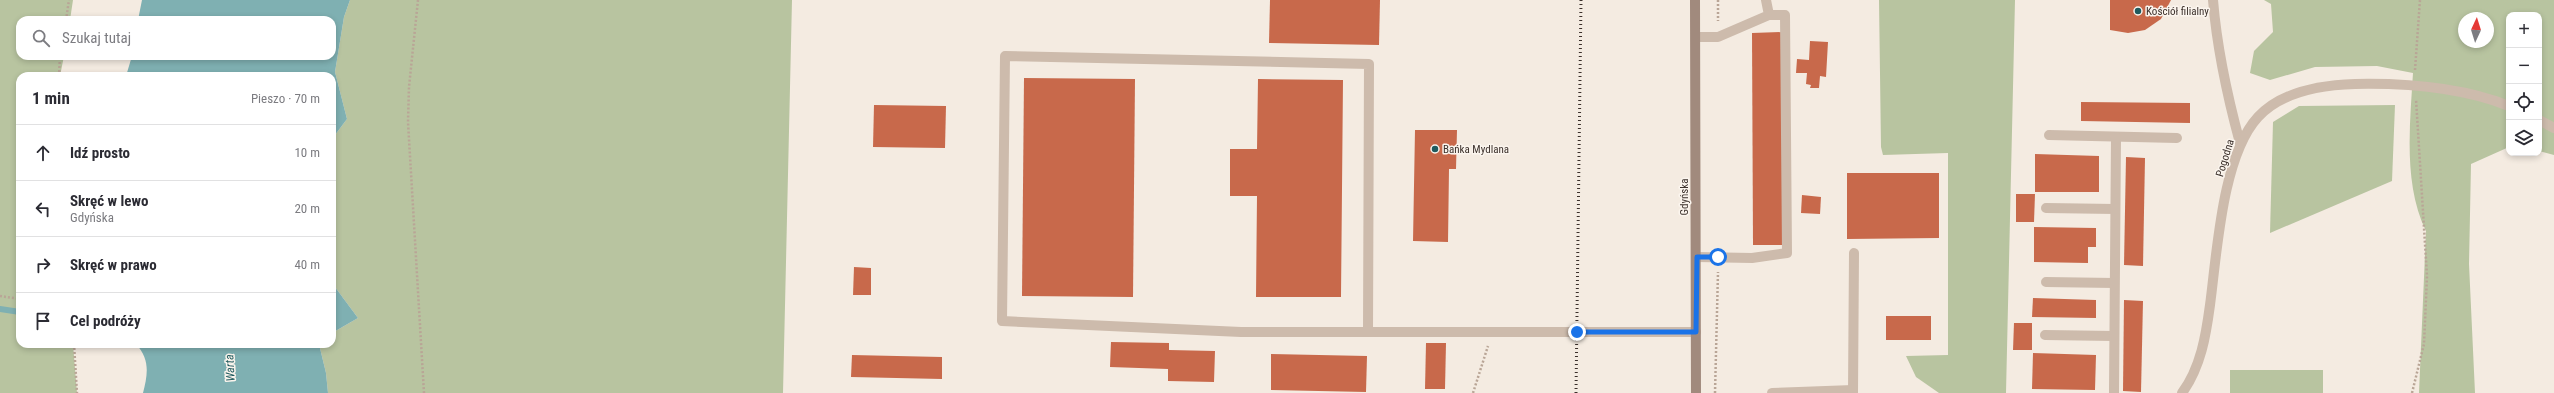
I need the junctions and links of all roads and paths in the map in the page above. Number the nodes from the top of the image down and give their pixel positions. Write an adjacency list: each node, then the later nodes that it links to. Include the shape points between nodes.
1 (69, 0): 8 (path)
2 (418, 0): 38 (path, via 408,122)
3 (1695, 0): 9 (main road, Gdyńska)
4 (1766, 0): 7 (street)
5 (2213, 0): 19 (street, via 2224,84)
6 (2420, 0): 12 (path)
7 (1769, 15): 9 (street, via 1718,37); 24 (street, via 1785,15 1787,253 1752,258)
8 (67, 16)
9 (1696, 37): 23 (main road, Gdyńska)
10 (60, 60): 11 (path)
11 (59, 72)
12 (2415, 85): 13 (street, Pogodna, via 2484,96); 19 (street, Pogodna, via 2335,85 2300,91 2278,101 2258,117); 45 (path, via 2428,276 2424,344)
13 (2506, 105)
14 (2542, 122): 15 (street)
15 (2554, 128)
16 (2050, 135): 17 (street)
17 (2116, 137): 18 (street); 21 (street)
18 (2177, 138)
19 (2240, 143): 44 (street, Pogodna, via 2224,202 2205,341 2191,382)
20 (2046, 208): 21 (street)
21 (2115, 210): 26 (street)
22 (1854, 253): 36 (street)
23 (1697, 257): 24 (street); 31 (main road, Gdyńska)
24 (1718, 257): 41 (path)
25 (2046, 282): 26 (street)
26 (2114, 283): 33 (street)
27 (0, 296): 28 (path)
28 (16, 298)
29 (1368, 332): 29 (street, via 1241,332 1002,321 1005,56 1369,64); 30 (street)
30 (1492, 332): 31 (street); 39 (path)
31 (1696, 332): 40 (main road, Gdyńska)
32 (2045, 335): 33 (street)
33 (2114, 336): 43 (street)
34 (74, 348): 37 (path)
35 (1832, 392): 36 (street); 42 (street)
36 (1853, 392)
37 (78, 393)
38 (424, 393)
39 (1474, 393)
40 (1696, 393)
41 (1715, 393)
42 (1772, 393)
43 (2114, 393)
44 (2182, 393)
45 (2412, 393)

